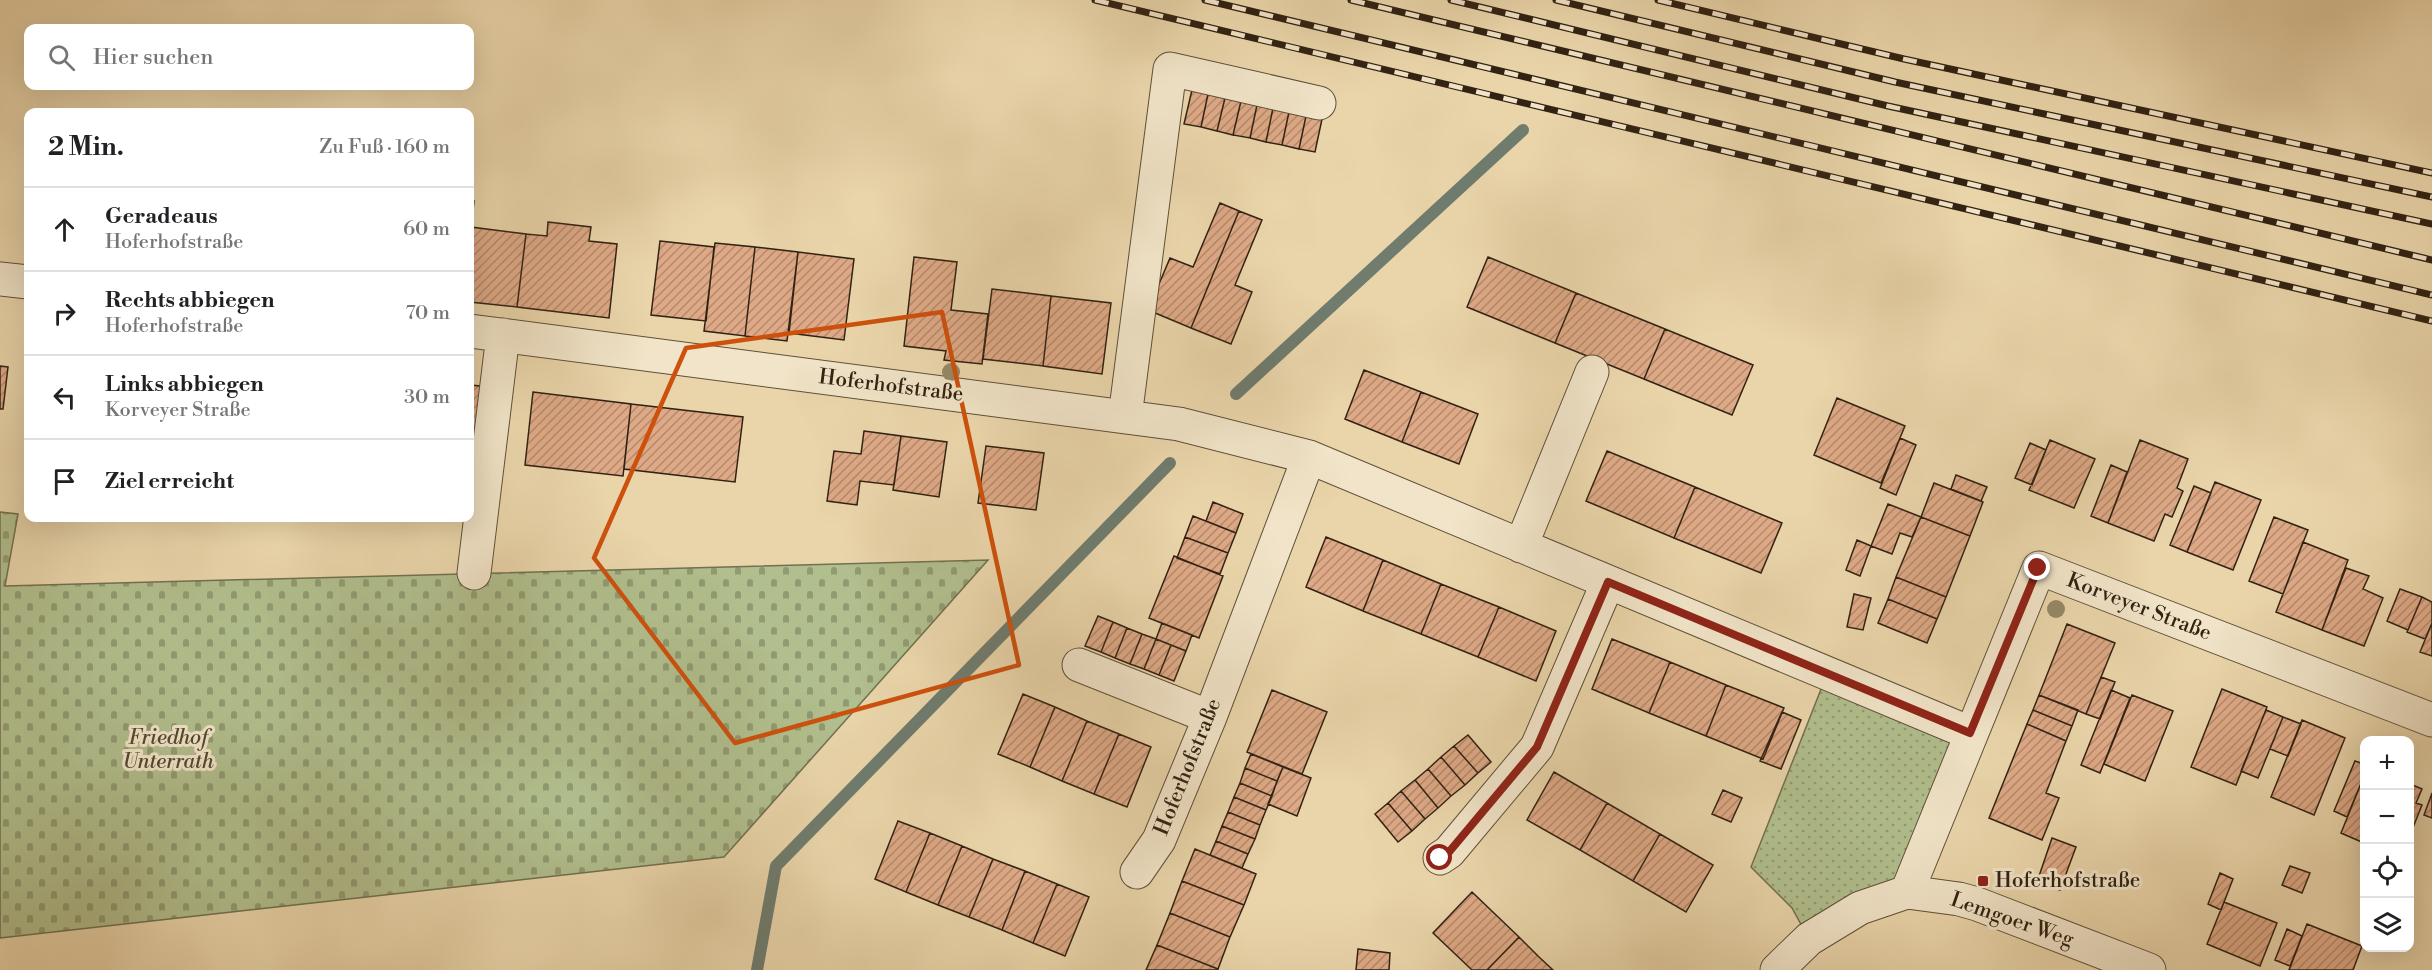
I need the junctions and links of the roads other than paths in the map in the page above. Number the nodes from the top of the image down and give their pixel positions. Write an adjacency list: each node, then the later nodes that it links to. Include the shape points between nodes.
1 (1319, 104): 7 (street, via 1170,69)
2 (0, 279): 3 (street)
3 (24, 282)
4 (474, 331): 5 (street, Hoferhofstraße)
5 (503, 335): 7 (street, Hoferhofstraße); 10 (street)
6 (1592, 372): 9 (street)
7 (1125, 417): 8 (street, Hoferhofstraße, via 1179,424)
8 (1309, 457): 9 (street, Hoferhofstraße); 13 (street, Hoferhofstraße)
9 (1521, 546): 11 (street, Hoferhofstraße)
10 (474, 573)
11 (1608, 582): 15 (street, Hoferhofstraße); 16 (street, via 1537,747)
12 (1079, 665): 13 (street)
13 (1210, 717): 17 (street, Hoferhofstraße, via 1159,840)
14 (2432, 720): 15 (street, Korveyer Straße, via 2038,568)
15 (1970, 733): 18 (street, Korveyer Straße)
16 (1440, 858)
17 (1137, 872)
18 (1907, 892): 19 (street, via 1860,908 1819,932); 20 (street, Lemgoer Weg, via 1977,904)
19 (1777, 970)
20 (2149, 970)

